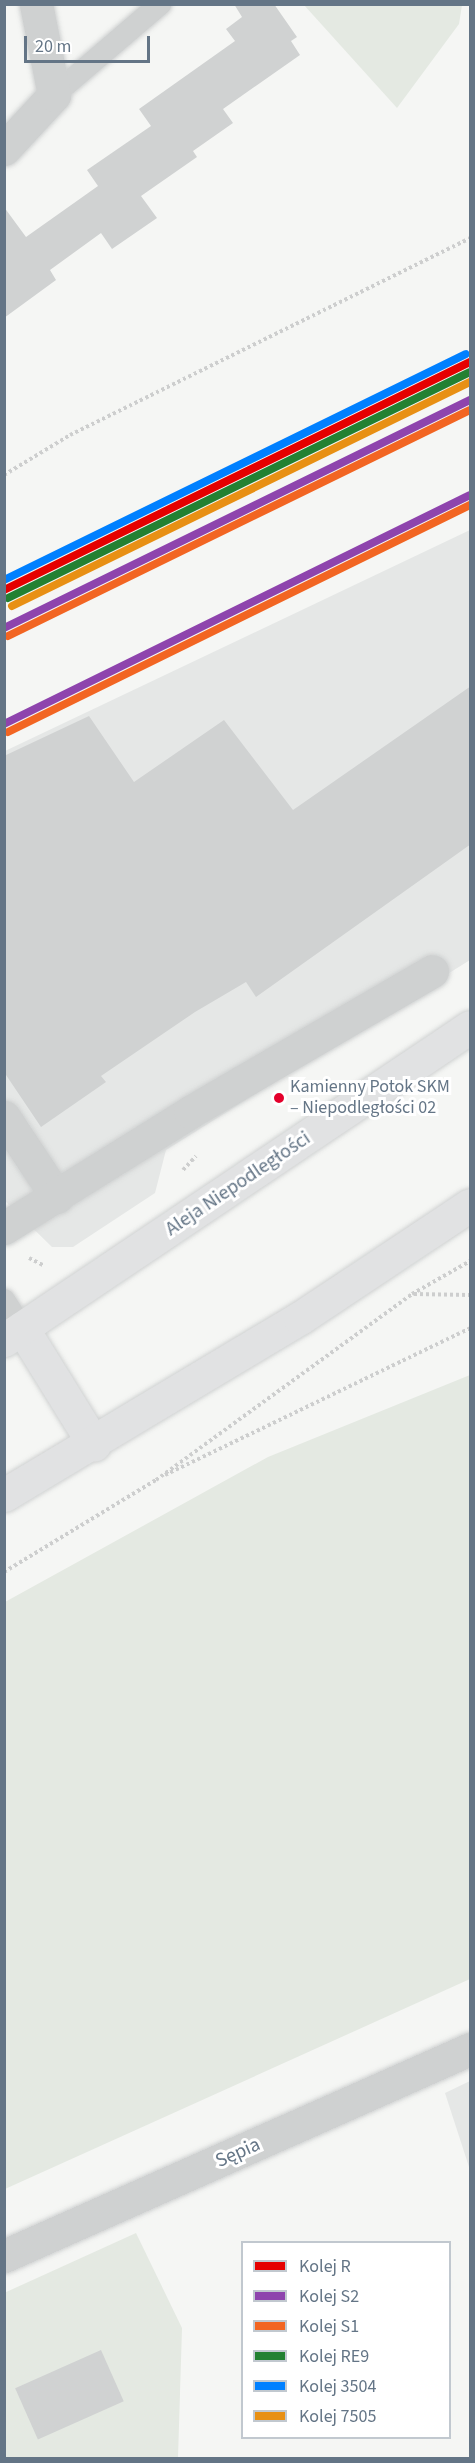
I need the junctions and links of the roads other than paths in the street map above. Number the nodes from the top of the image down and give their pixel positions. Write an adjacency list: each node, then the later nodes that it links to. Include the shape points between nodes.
1 (36, 4): 3 (street)
2 (160, 4): 3 (lane)
3 (54, 95): 4 (street)
4 (4, 149)
5 (432, 971): 8 (street, via 189,1112)
6 (470, 1028): 12 (main road, Aleja Niepodległości)
7 (4, 1117): 8 (street)
8 (57, 1197): 10 (street)
9 (471, 1205): 13 (main road)
10 (4, 1228)
11 (4, 1300): 12 (lane)
12 (13, 1334): 13 (main road)
13 (94, 1444): 14 (main road)
14 (4, 1495)
15 (471, 2049): 16 (street, Sępia)
16 (4, 2256)

